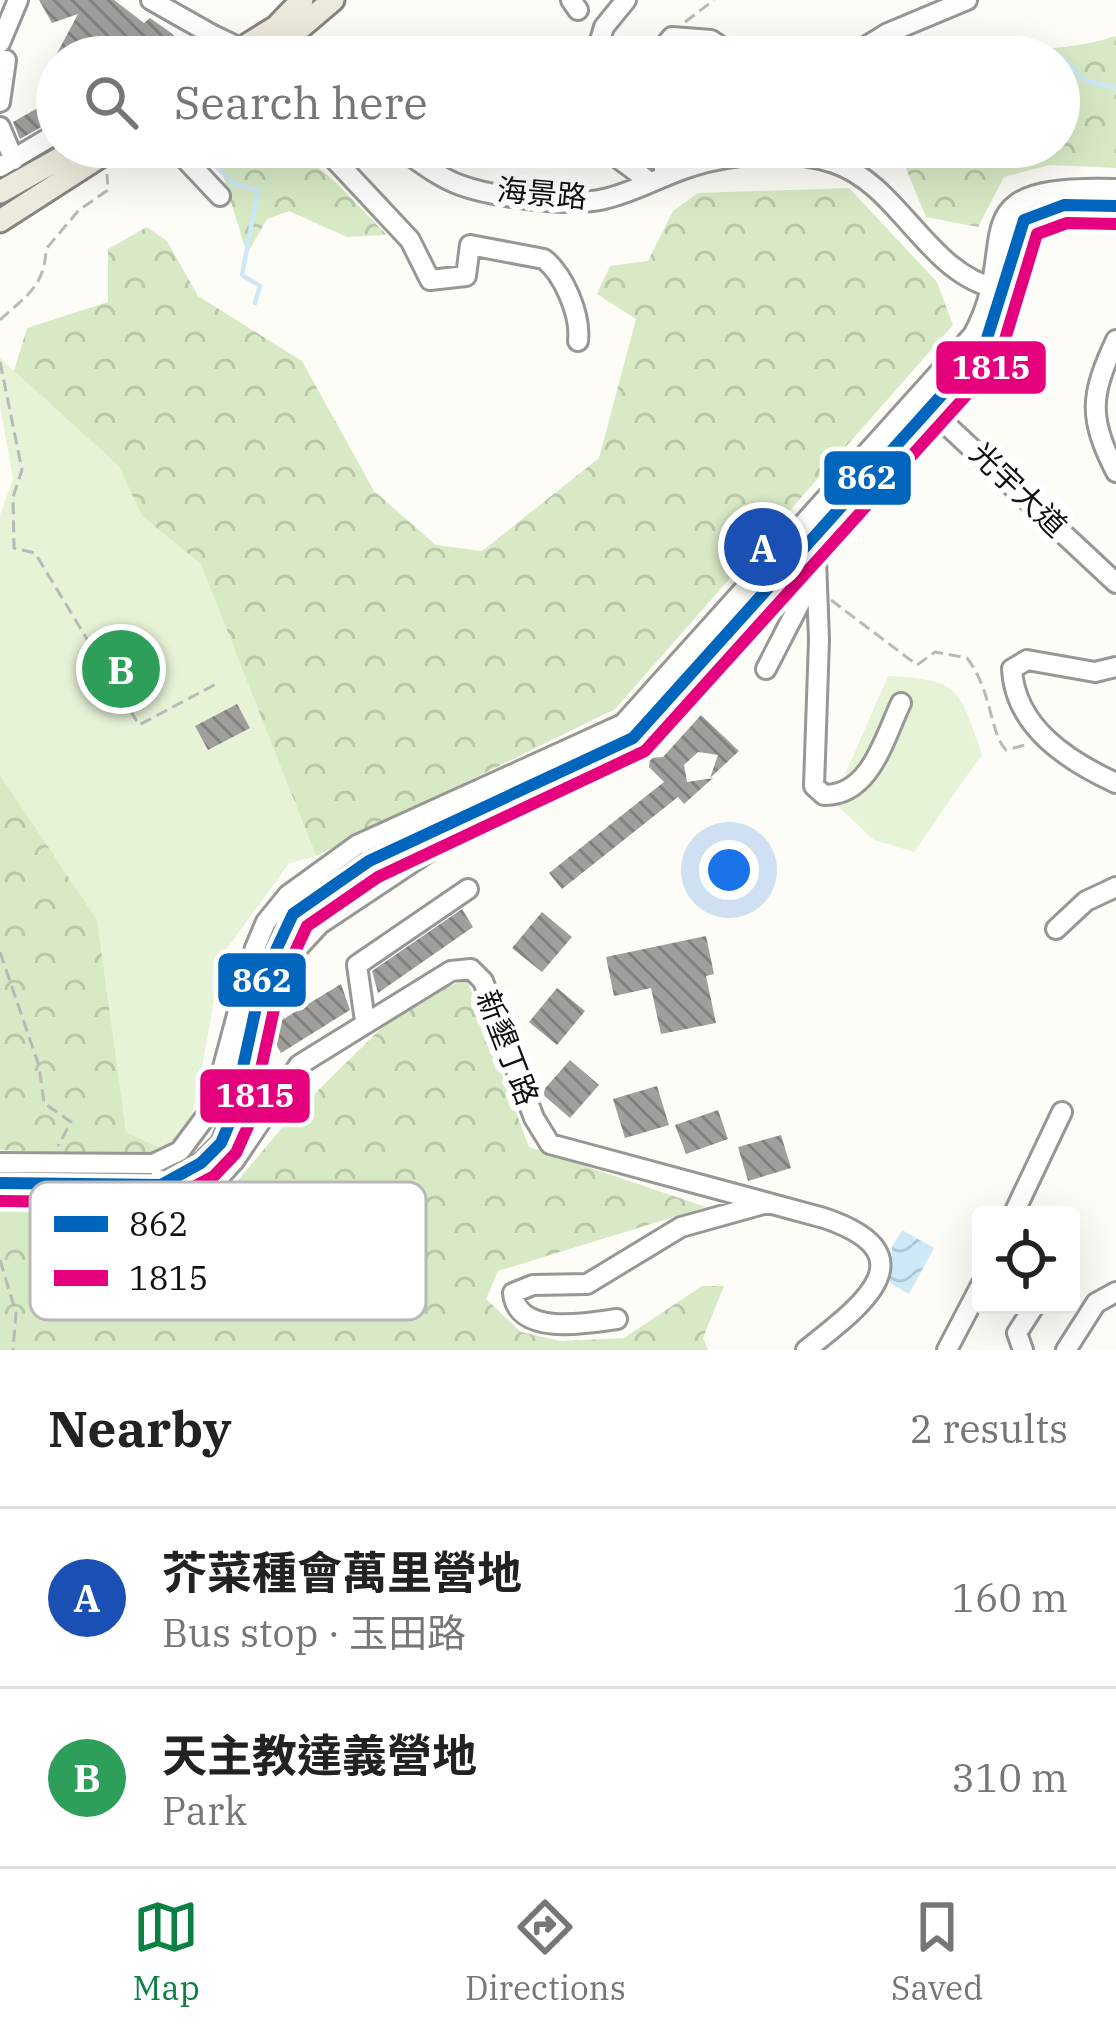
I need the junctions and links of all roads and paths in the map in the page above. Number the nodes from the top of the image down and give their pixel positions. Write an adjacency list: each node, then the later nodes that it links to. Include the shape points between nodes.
1 (18, 0): 16 (street)
2 (151, 0): 10 (street, bridge)
3 (302, 0): 11 (main road)
4 (333, 0): 12 (main road)
5 (626, 0): 13 (street)
6 (714, 0): 14 (path)
7 (913, 0): 9 (street)
8 (967, 0): 9 (street)
9 (923, 18): 15 (street)
10 (215, 36)
11 (261, 36)
12 (288, 36)
13 (601, 36)
14 (673, 36)
15 (889, 36)
16 (0, 43)
17 (0, 58): 18 (street)
18 (0, 102)
19 (0, 127): 21 (street)
20 (36, 146): 21 (street)
21 (7, 164)
22 (56, 168): 34 (main road)
23 (73, 168): 37 (main road)
24 (102, 168): 39 (path, via 108,190 62,227 46,249 35,290)
25 (194, 168): 35 (street)
26 (343, 168): 41 (street, via 410,240 430,280 466,276 470,245 544,259 580,322)
27 (432, 168): 32 (street, 海景路, via 462,186 574,203)
28 (639, 168): 32 (street)
29 (659, 168): 32 (street)
30 (696, 168): 32 (street, 海景路)
31 (843, 168): 38 (street, 海景路, via 873,185 940,256)
32 (658, 179)
33 (1116, 189): 38 (street, via 1046,189 1012,206 994,246)
34 (0, 192)
35 (220, 196)
36 (1116, 206): 38 (street, via 1040,209 1024,220)
37 (0, 220)
38 (995, 288): 43 (street)
39 (0, 320)
40 (1116, 340): 44 (street, via 1094,414)
41 (578, 341)
42 (0, 362): 51 (path, via 22,470 13,496 14,548 35,553 140,725)
43 (925, 404): 45 (street); 46 (street); 47 (street, 光宇大道)
44 (1116, 472)
45 (802, 521): 46 (street); 65 (street, via 622,724 357,845 288,895 255,948 212,1108 180,1150)
46 (818, 535): 48 (street); 59 (street, via 633,738 355,869 293,914)
47 (1116, 583)
48 (813, 591): 50 (street); 52 (street, via 814,786 844,795 863,781); 53 (path, via 917,665 935,652 967,658 991,698 1006,750)
49 (1116, 667): 53 (street, via 1095,672 1027,660 1012,669 1027,716)
50 (766, 669)
51 (218, 683)
52 (902, 703)
53 (1046, 739): 54 (street)
54 (1116, 783)
55 (437, 846): 59 (street, via 320,924 294,952)
56 (1116, 887): 58 (street)
57 (468, 890): 61 (street, via 357,965)
58 (1056, 929)
59 (275, 951): 67 (street, via 232,1117 201,1163)
60 (0, 952): 64 (path, via 44,1103 71,1122)
61 (365, 1021): 68 (street, 新墾丁路, via 299,1065); 71 (street, 新墾丁路, via 452,971 471,969 550,1144)
62 (1063, 1112): 72 (street)
63 (0, 1163): 64 (street)
64 (41, 1164): 65 (street)
65 (153, 1164): 66 (street)
66 (160, 1182)
67 (166, 1182)
68 (214, 1182)
69 (0, 1183): 70 (street)
70 (30, 1183)
71 (766, 1203): 77 (street, via 681,1227 587,1284 513,1293 513,1303 538,1320); 79 (street, 新墾丁路, via 849,1226 881,1261 870,1299)
72 (1017, 1206)
73 (0, 1260): 78 (path, via 16,1313)
74 (1116, 1292): 82 (street, via 1096,1303)
75 (972, 1302): 80 (street)
76 (1029, 1314): 81 (street, via 1017,1333)
77 (617, 1319)
78 (13, 1350)
79 (806, 1350)
80 (946, 1350)
81 (1023, 1350)
82 (1066, 1350)

